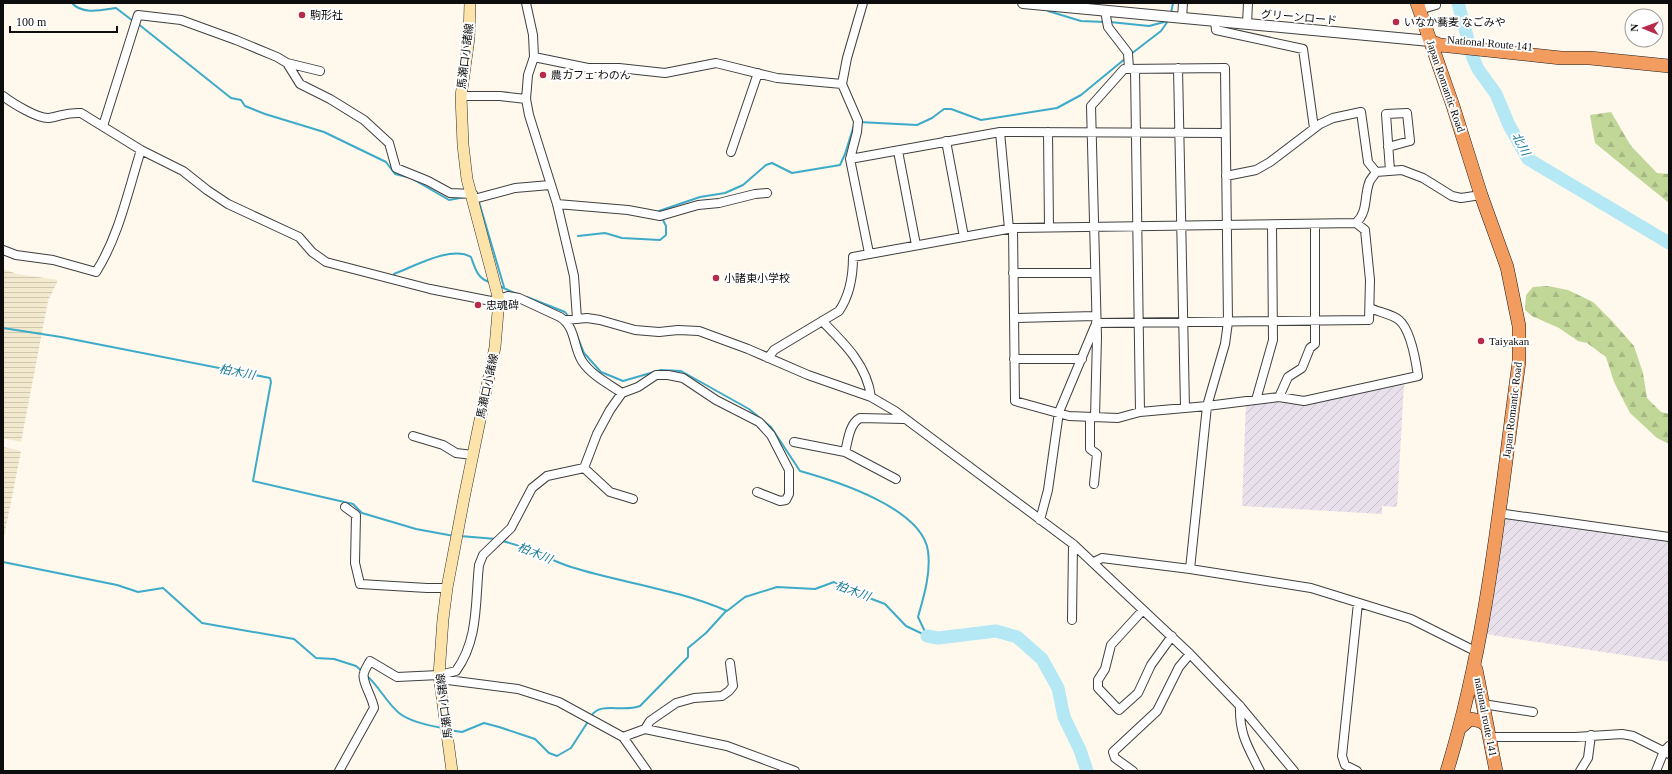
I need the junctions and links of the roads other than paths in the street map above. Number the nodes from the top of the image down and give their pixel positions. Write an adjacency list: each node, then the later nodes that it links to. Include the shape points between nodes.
1 (470, 3): 23 (main road, 馬瀬口小諸線, via 470,38)
2 (526, 3): 14 (street, via 533,35)
3 (863, 3): 21 (street)
4 (1023, 3): 9 (street, グリーンロード)
5 (1183, 3): 10 (street)
6 (1248, 3): 12 (street)
7 (1436, 5): 8 (street)
8 (1418, 6): 13 (highway, Japan Romantic Road)
9 (1105, 11): 10 (street, グリーンロード); 18 (street, via 1108,27 1128,53)
10 (1182, 18): 11 (street, グリーンロード)
11 (1215, 21): 12 (street, グリーンロード); 26 (street, via 1216,30 1303,48)
12 (1247, 24): 13 (street, グリーンロード)
13 (1430, 41): 16 (highway, National Route 141, via 1440,45 1475,45 1561,58 1590,58); 44 (highway, Japan Romantic Road)
14 (534, 57): 20 (street, via 588,68 619,68 665,73 716,63); 24 (street, via 528,75)
15 (287, 63): 19 (street); 25 (street, via 181,20 138,15); 45 (street, via 300,84 364,120 389,143 396,168 450,193)
16 (1669, 66)
17 (1178, 68): 18 (street); 31 (street); 32 (street, via 1225,68)
18 (1132, 69): 29 (street, via 1124,70 1091,106); 30 (street)
19 (320, 71)
20 (758, 73): 21 (street, via 777,78); 37 (street)
21 (842, 84): 38 (street, via 858,121)
22 (3, 96): 25 (street, via 39,116 48,118 69,112 81,113)
23 (460, 96): 24 (street); 45 (main road, 馬瀬口小諸線, via 467,179)
24 (526, 99): 42 (street)
25 (103, 126): 35 (street)
26 (1314, 128): 40 (street, via 1333,118 1361,112 1368,162); 41 (street, via 1256,170)
27 (1000, 132): 28 (street); 33 (street); 55 (street)
28 (1048, 132): 29 (street); 54 (street)
29 (1090, 133): 30 (street); 51 (street)
30 (1136, 133): 31 (street); 52 (street)
31 (1179, 133): 32 (street); 53 (street)
32 (1225, 133): 41 (street)
33 (946, 142): 36 (street); 56 (street)
34 (1388, 147): 34 (street, via 1386,114 1407,113 1410,141); 39 (street)
35 (141, 150): 58 (street, via 114,236 96,272); 62 (street, via 183,171 228,204 299,238 326,262 430,289 492,301)
36 (898, 151): 38 (street); 57 (street)
37 (731, 152)
38 (850, 159): 59 (street)
39 (1390, 171): 40 (street); 44 (street, via 1402,170 1423,178 1452,196 1461,198)
40 (1376, 172): 47 (street, via 1369,183 1367,202 1361,218)
41 (1226, 176): 48 (street)
42 (550, 185): 45 (street); 46 (street)
43 (767, 193): 46 (street, via 698,205 660,216 628,210)
44 (1480, 195): 97 (highway, Japan Romantic Road, via 1508,267 1519,326 1519,362)
45 (473, 196): 62 (main road, 馬瀬口小諸線)
46 (557, 204): 65 (street, via 574,276)
47 (1356, 222): 50 (street); 63 (street, via 1364,230 1370,280)
48 (1226, 225): 49 (street); 53 (street); 72 (street)
49 (1272, 225): 50 (street); 70 (street)
50 (1315, 225): 68 (street)
51 (1093, 226): 52 (street); 54 (street); 61 (street)
52 (1138, 226): 53 (street); 73 (street)
53 (1181, 226): 71 (street)
54 (1049, 227): 55 (street)
55 (1011, 229): 56 (street); 60 (street)
56 (964, 237): 57 (street)
57 (916, 245): 59 (street)
58 (3, 250)
59 (869, 253): 69 (street, via 853,257 852,279 846,301 839,311)
60 (1013, 273): 61 (street); 64 (street)
61 (1094, 273): 66 (street)
62 (499, 300): 67 (street, via 508,296 519,298); 90 (main road, 馬瀬口小諸線, via 495,347)
63 (1370, 308): 68 (street, via 1370,320); 79 (street, via 1399,320 1406,331 1416,360 1418,376 1304,401)
64 (1014, 318): 66 (street); 75 (street)
65 (577, 319): 67 (street); 74 (street, via 600,320 636,330 699,332)
66 (1095, 319): 73 (street); 76 (street); 85 (street)
67 (565, 320): 77 (street, via 572,330 582,361 591,371)
68 (1316, 320): 70 (street); 79 (street, via 1315,344 1310,348 1302,368 1288,377)
69 (822, 321): 74 (street, via 774,350); 78 (street, via 857,360 869,384)
70 (1273, 321): 72 (street); 80 (street, via 1273,340)
71 (1183, 322): 72 (street); 73 (street); 82 (street)
72 (1228, 322): 81 (street, via 1225,344)
73 (1139, 323): 84 (street)
74 (768, 358): 78 (street)
75 (1014, 359): 76 (street); 83 (street, via 1014,401)
76 (1082, 359): 83 (street)
77 (622, 393): 91 (street, via 610,410); 94 (street, via 656,375 683,378 716,400 759,422 771,435 789,470 789,494 786,500 780,501)
78 (871, 397): 86 (street)
79 (1279, 397): 80 (street)
80 (1256, 400): 81 (street)
81 (1207, 406): 82 (street); 102 (street)
82 (1185, 408): 84 (street)
83 (1059, 412): 85 (street, via 1069,416); 98 (street, via 1048,490)
84 (1140, 412): 85 (street, via 1118,418)
85 (1093, 417): 93 (street, via 1090,449 1097,454)
86 (904, 419): 89 (street, via 860,418 851,429); 98 (street)
87 (413, 436): 90 (street, via 443,445 456,453)
88 (794, 442): 89 (street)
89 (845, 452): 92 (street)
90 (473, 455): 103 (main road, 馬瀬口小諸線)
91 (584, 468): 95 (street, via 610,492); 111 (street, via 547,476 532,488 511,528 483,556 478,565 474,630 469,650 456,671)
92 (896, 479)
93 (1094, 484)
94 (757, 492)
95 (633, 499)
96 (345, 507): 103 (street, via 356,515 355,563 360,584)
97 (1498, 513): 99 (street); 109 (highway, Japan Romantic Road)
98 (1040, 520): 100 (street)
99 (1669, 537)
100 (1074, 544): 101 (street); 106 (street)
101 (1094, 562): 102 (street, via 1102,558); 105 (street)
102 (1190, 569): 104 (street, via 1310,588)
103 (447, 588): 111 (main road, 馬瀬口小諸線, via 439,659)
104 (1358, 603): 109 (street, via 1411,619); 128 (street, via 1342,756 1345,765)
105 (1143, 610): 107 (street); 107 (street, via 1111,645 1105,669 1098,680 1098,688 1119,710 1138,693 1151,665)
106 (1072, 620)
107 (1172, 636): 108 (street)
108 (1190, 654): 113 (street); 125 (street, via 1179,667 1157,711 1113,752 1115,758)
109 (1476, 658): 112 (highway, national route 141); 115 (highway, Japan Romantic Road)
110 (730, 663): 116 (street, via 733,686 729,692 722,696 694,698 676,704 650,721)
111 (440, 677): 119 (street, via 518,689 559,702); 121 (street, via 397,677 370,661 363,678 374,708); 122 (main road, 馬瀬口小諸線)
112 (1483, 704): 114 (street); 117 (highway, national route 141)
113 (1240, 706): 126 (street, via 1239,723); 127 (street)
114 (1533, 712)
115 (1460, 728): 117 (highway, via 1470,719 1481,721); 129 (highway, Japan Romantic Road)
116 (645, 729): 119 (street); 124 (street, via 727,746)
117 (1489, 731): 118 (street, via 1576,737); 130 (highway, national route 141)
118 (1591, 735): 120 (street, via 1633,736); 131 (street, via 1588,758)
119 (623, 737): 123 (street)
120 (1667, 750): 132 (street)
121 (339, 771)
122 (452, 771)
123 (647, 771)
124 (795, 771)
125 (1133, 771)
126 (1260, 771)
127 (1294, 771)
128 (1357, 771)
129 (1447, 771)
130 (1496, 771)
131 (1580, 771)
132 (1656, 771)

